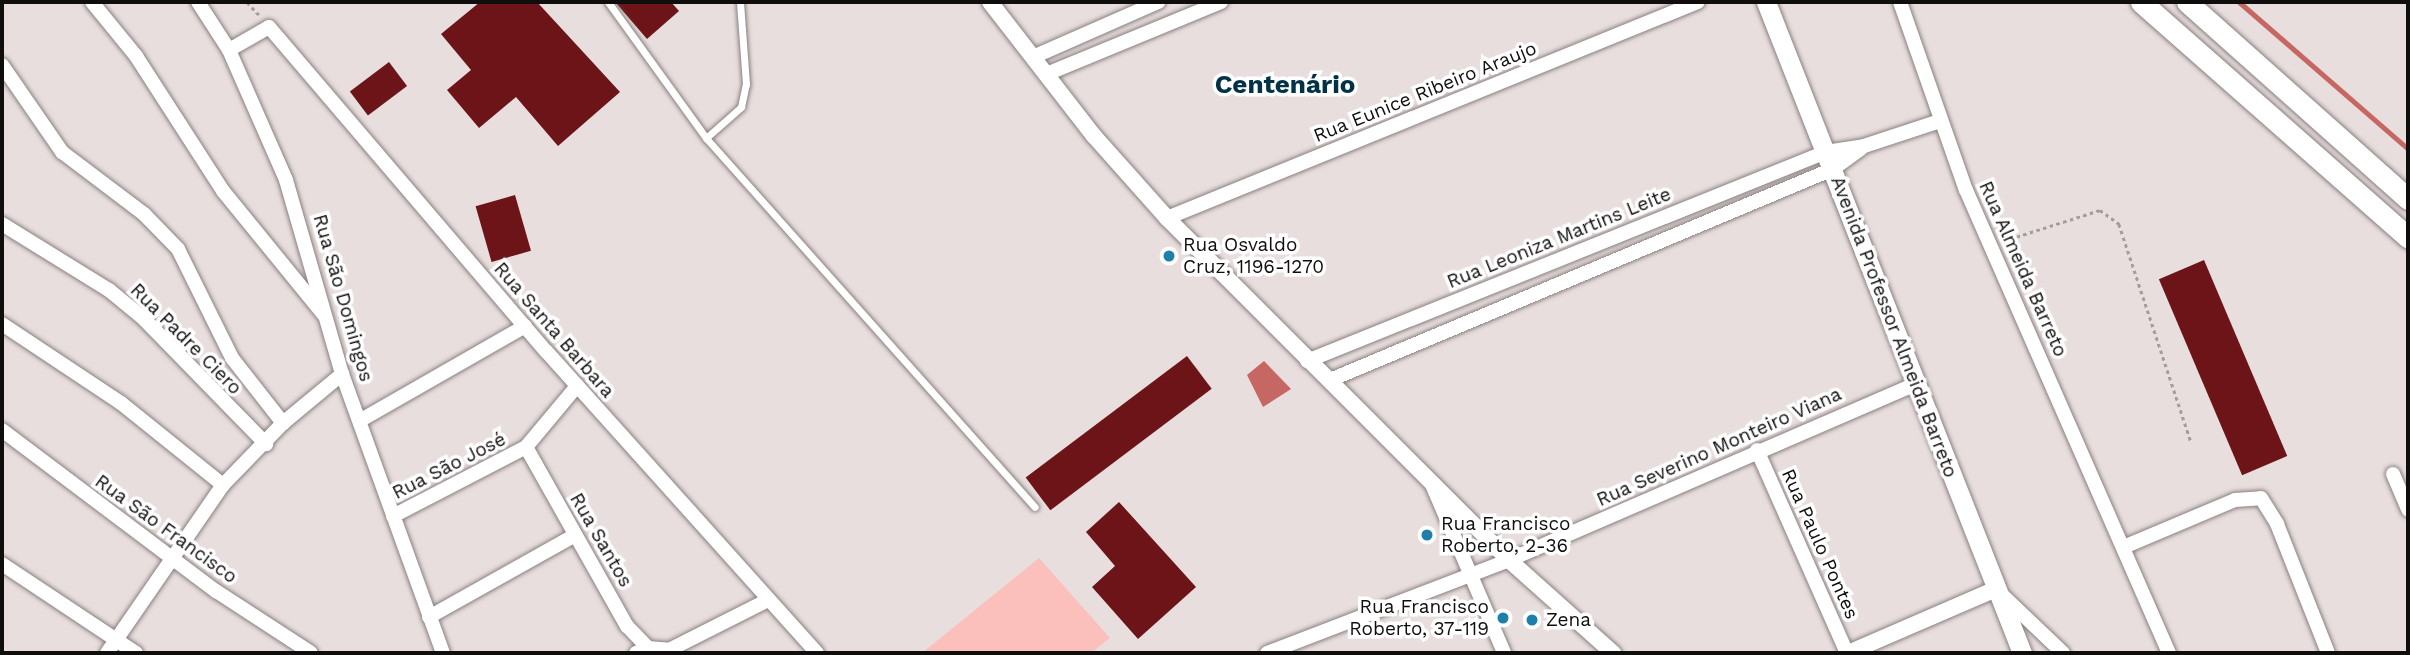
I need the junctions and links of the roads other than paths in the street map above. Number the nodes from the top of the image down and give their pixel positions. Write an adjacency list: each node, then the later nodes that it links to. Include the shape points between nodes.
1 (92, 2): 24 (street, via 136,56 223,191)
2 (198, 2): 13 (street, Rua São Domingos)
3 (608, 2): 18 (lane)
4 (740, 2): 18 (lane, via 746,84 741,107)
5 (990, 2): 14 (street)
6 (1158, 2): 14 (street)
7 (1221, 2): 16 (street)
8 (1698, 2): 21 (street, Rua Eunice Ribeiro Araujo)
9 (1766, 2): 19 (main road, Avenida Professor Almeida Barreto)
10 (1900, 2): 17 (street, Rua Almeida Barreto)
11 (2141, 2): 23 (main road)
12 (2187, 2): 20 (main road)
13 (229, 50): 24 (street, Rua São Domingos, via 305,233); 26 (street, Rua Santa Barbara, via 269,27)
14 (1033, 57): 16 (street)
15 (2, 65): 33 (street, via 62,152 144,214 178,249 232,358)
16 (1049, 73): 21 (street, via 1094,136)
17 (1940, 121): 19 (street); 45 (street, Rua Almeida Barreto, via 1990,245)
18 (706, 138): 41 (lane)
19 (1830, 160): 27 (street, Rua Leoniza Martins Leite); 29 (street); 30 (main road, Avenida Professor Almeida Barreto)
20 (2408, 199)
21 (1167, 219): 27 (street)
22 (2, 224): 35 (street, Rua Padre Ciero, via 110,290 144,318)
23 (2408, 237)
24 (325, 317): 28 (street, Rua São Domingos)
25 (2, 324): 40 (street, via 121,403)
26 (525, 326): 31 (street, Rua Santa Barbara); 32 (street)
27 (1307, 361): 29 (street)
28 (342, 374): 32 (street, Rua São Domingos); 33 (street)
29 (1330, 380): 39 (street)
30 (1913, 385): 37 (street, Rua Severino Monteiro Viana); 50 (main road, Avenida Professor Almeida Barreto)
31 (577, 386): 36 (street, Rua São José); 51 (street, Rua Santa Barbara)
32 (361, 420): 43 (street, Rua São Domingos)
33 (283, 423): 35 (street)
34 (2, 430): 46 (street, Rua São Francisco)
35 (266, 444): 40 (street)
36 (527, 447): 43 (street, Rua São José); 44 (street, Rua Santos)
37 (1757, 450): 47 (street, Rua Severino Monteiro Viana); 64 (street, Rua Paulo Pontes)
38 (2393, 474): 42 (street)
39 (1430, 480): 47 (street); 49 (street)
40 (223, 485): 46 (street)
41 (1035, 508)
42 (2408, 510)
43 (393, 516): 52 (street, Rua São Domingos)
44 (575, 535): 52 (street); 54 (street, Rua Santos)
45 (2126, 547): 67 (street, Rua Almeida Barreto); 68 (street, via 2250,497 2268,506)
46 (170, 557): 53 (street); 58 (street, Rua São Francisco)
47 (1509, 560): 49 (street, Rua Severino Monteiro Viana); 63 (street)
48 (2, 564): 53 (street)
49 (1473, 574): 61 (street, Rua Severino Monteiro Viana); 62 (street)
50 (1996, 589): 64 (street); 65 (main road, Avenida Professor Almeida Barreto); 66 (street)
51 (768, 600): 55 (street); 60 (street, Rua Santa Barbara)
52 (429, 617): 59 (street, Rua São Domingos)
53 (114, 639): 56 (street); 57 (street)
54 (642, 651): 55 (street)
55 (670, 652)
56 (107, 653)
57 (136, 653)
58 (311, 653)
59 (443, 653)
60 (817, 653)
61 (1267, 653)
62 (1504, 653)
63 (1613, 653)
64 (1848, 653)
65 (2022, 653)
66 (2063, 653)
67 (2169, 653)
68 (2328, 653)

